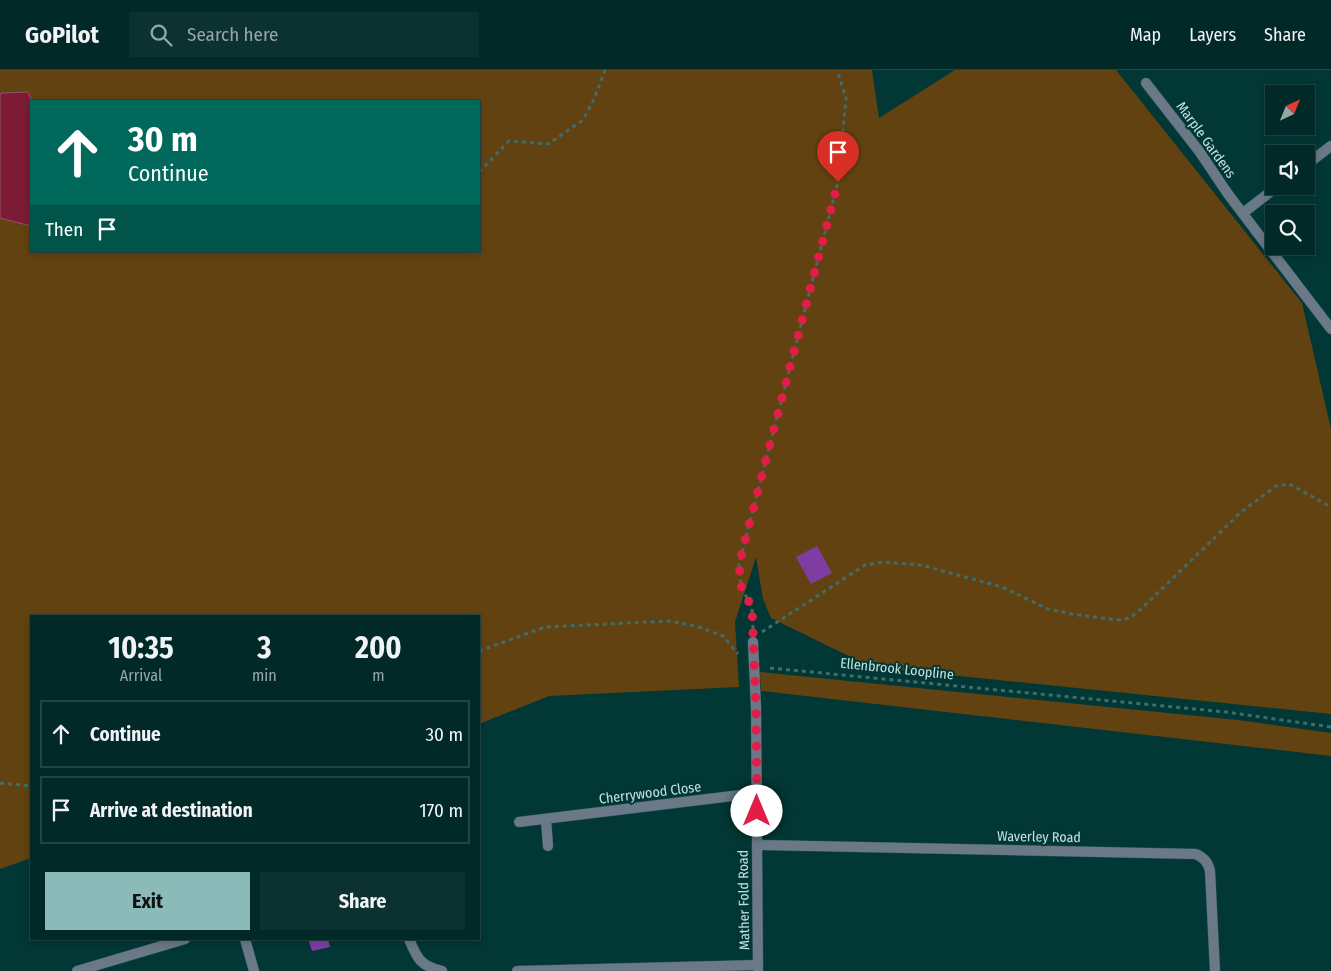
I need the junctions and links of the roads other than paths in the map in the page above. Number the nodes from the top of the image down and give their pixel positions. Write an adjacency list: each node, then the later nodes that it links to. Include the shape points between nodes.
1 (1146, 83): 5 (street, Marple Gardens)
2 (1331, 146): 3 (street)
3 (1315, 158)
4 (1267, 195): 5 (street)
5 (1243, 214): 6 (street, Marple Gardens)
6 (1331, 329)
7 (753, 642): 8 (street, Mather Fold Road)
8 (757, 794): 9 (street, Cherrywood Close); 11 (street, Mather Fold Road)
9 (546, 820): 10 (street, Cherrywood Close); 12 (street)
10 (519, 822)
11 (757, 845): 16 (street, Mather Fold Road); 21 (street, Waverley Road, via 1196,854 1209,865 1210,871)
12 (548, 846)
13 (182, 940): 17 (street)
14 (245, 940): 18 (street)
15 (409, 940): 19 (street, via 421,963)
16 (758, 968): 20 (street)
17 (77, 971)
18 (254, 971)
19 (442, 971)
20 (517, 971)
21 (1215, 971)

